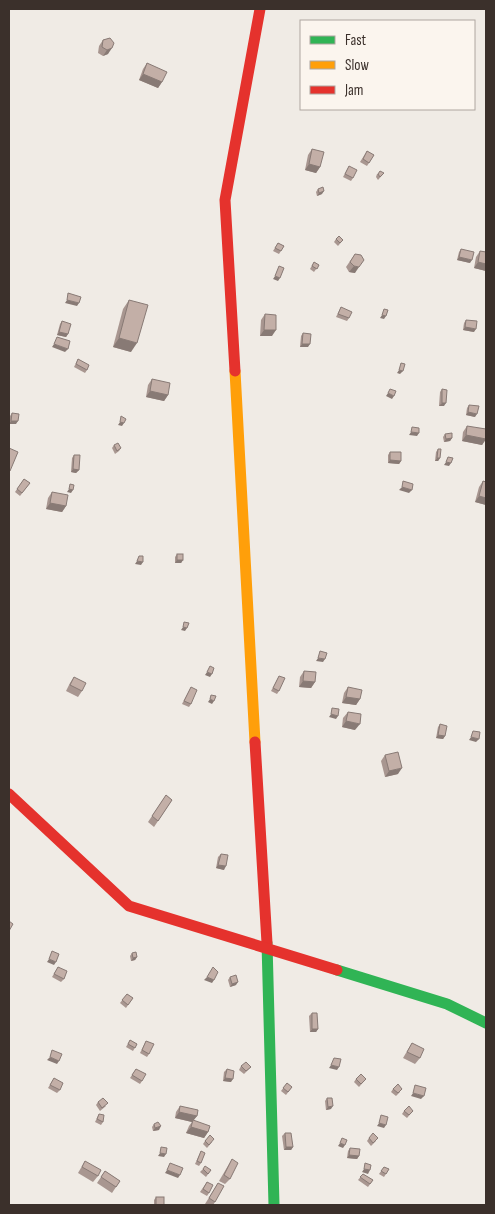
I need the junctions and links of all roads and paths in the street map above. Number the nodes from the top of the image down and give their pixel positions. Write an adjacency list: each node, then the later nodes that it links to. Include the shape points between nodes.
1 (260, 9): 3 (main road, via 225,200)
2 (9, 794): 3 (main road, via 130,906)
3 (267, 950): 4 (main road, via 447,1004); 5 (main road)
4 (486, 1023)
5 (274, 1205)

